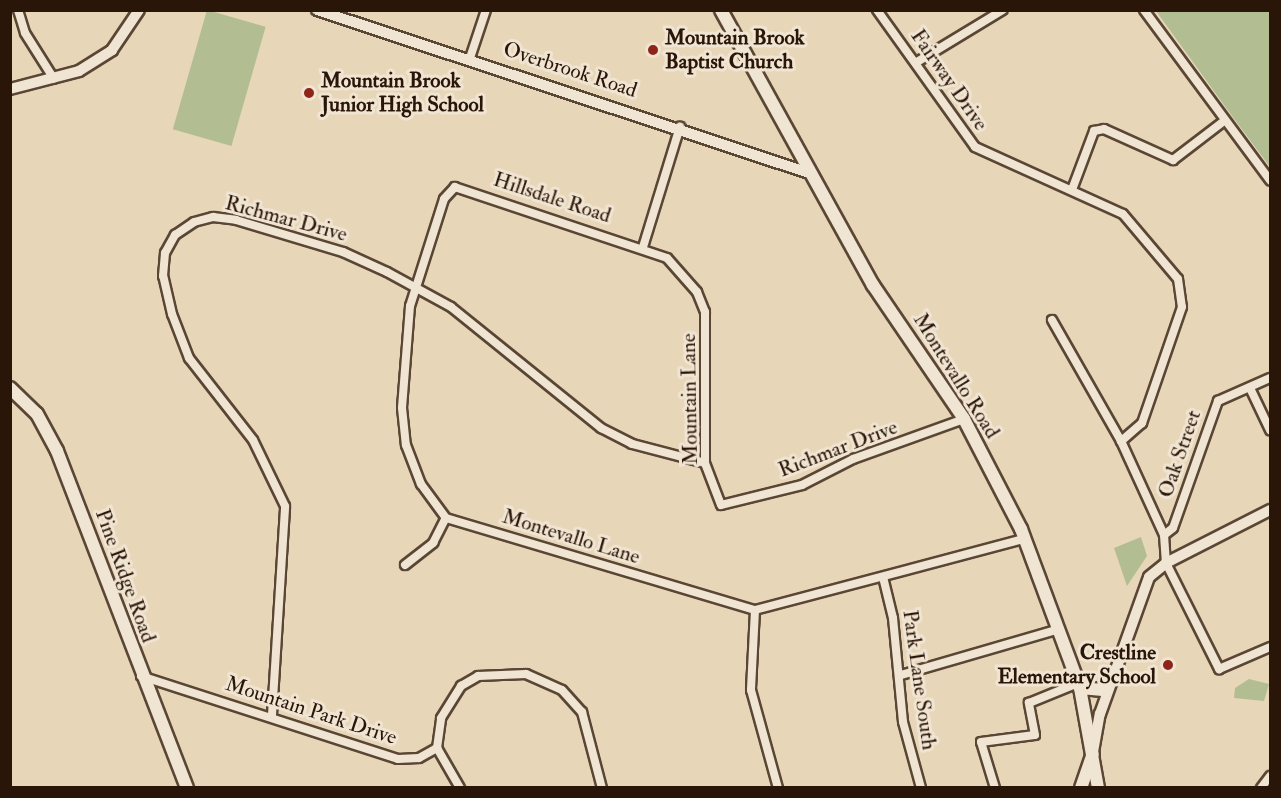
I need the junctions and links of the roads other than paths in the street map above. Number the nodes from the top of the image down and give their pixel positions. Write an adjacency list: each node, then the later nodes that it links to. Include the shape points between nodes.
1 (18, 10): 11 (street, via 25,33)
2 (139, 10): 11 (street, via 112,50)
3 (317, 10): 9 (street, Overbrook Road)
4 (486, 10): 9 (street)
5 (721, 10): 15 (main road, Montevallo Road)
6 (877, 10): 10 (street, Fairway Drive)
7 (1003, 10): 10 (street)
8 (1144, 10): 13 (street)
9 (470, 58): 14 (street, Overbrook Road)
10 (917, 62): 17 (street, Fairway Drive, via 975,147)
11 (54, 79): 12 (street)
12 (10, 89)
13 (1224, 121): 16 (street); 17 (street, via 1173,160 1104,129 1094,131)
14 (680, 127): 15 (street, Overbrook Road); 18 (street)
15 (809, 173): 24 (main road, Montevallo Road, via 873,285)
16 (1270, 180)
17 (1073, 187): 26 (street, Fairway Drive, via 1136,223 1182,290 1182,307 1142,423)
18 (643, 247): 19 (street, Hillsdale Road, via 449,188); 27 (street, Mountain Lane, via 686,276 705,312)
19 (415, 287): 27 (street, Richmar Drive, via 452,307 601,428 680,460); 30 (street, via 402,408 406,444 421,484); 43 (street, Richmar Drive, via 344,252 225,218 194,222 174,235 165,253 163,276 189,358 253,441 285,506)
20 (1052, 320): 26 (street)
21 (1270, 378): 23 (street, Oak Street)
22 (10, 388): 40 (main road, Pine Ridge Road, via 37,414 57,451)
23 (1250, 388): 25 (street); 31 (street, Oak Street, via 1218,401 1173,528)
24 (964, 419): 28 (street, Richmar Drive, via 853,459 802,485); 32 (main road, Montevallo Road)
25 (1270, 430)
26 (1121, 441): 31 (street)
27 (705, 463): 28 (street, Mountain Lane)
28 (721, 505)
29 (1270, 510): 33 (street)
30 (446, 518): 34 (street, via 433,543); 36 (street, Montevallo Lane)
31 (1164, 535): 33 (street)
32 (1023, 539): 35 (street); 37 (main road, Montevallo Road)
33 (1166, 563): 38 (street, via 1220,669); 41 (street, via 1149,578)
34 (405, 565)
35 (883, 577): 36 (street); 39 (street, Park Lane South)
36 (755, 610): 50 (street, via 751,690)
37 (1059, 629): 39 (street); 42 (main road, Montevallo Road)
38 (1270, 647)
39 (901, 675): 51 (street, Park Lane South, via 903,722)
40 (141, 676): 43 (street, Mountain Park Drive); 47 (main road, Pine Ridge Road)
41 (1112, 679): 42 (main road, via 1103,690); 45 (street)
42 (1079, 686): 45 (main road, Montevallo Road); 52 (street, via 1029,703 1035,735 981,742)
43 (272, 715): 44 (street, Mountain Park Drive, via 399,759 419,758)
44 (436, 748): 48 (street); 49 (street, via 441,718 460,686 478,676 526,674 562,690 582,712)
45 (1093, 753): 53 (main road); 54 (main road, Montevallo Road)
46 (1270, 776): 55 (street)
47 (187, 788)
48 (460, 788)
49 (602, 788)
50 (778, 788)
51 (921, 788)
52 (995, 788)
53 (1081, 788)
54 (1098, 788)
55 (1261, 788)

